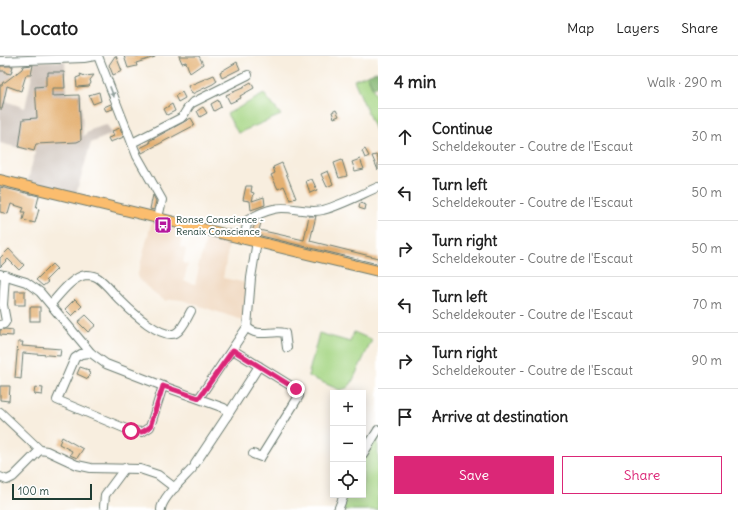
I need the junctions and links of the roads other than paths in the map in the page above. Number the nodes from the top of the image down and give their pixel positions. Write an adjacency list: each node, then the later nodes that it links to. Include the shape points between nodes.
1 (95, 56): 3 (street)
2 (98, 56): 5 (street, one-way to 5)
3 (0, 61)
4 (248, 75): 5 (street, via 192,103 181,118)
5 (132, 143): 8 (street, via 162,200)
6 (0, 180): 8 (main road)
7 (378, 187): 9 (street, via 324,210 274,208 263,212 248,220)
8 (158, 218): 9 (main road)
9 (244, 238): 10 (main road)
10 (257, 242): 11 (main road); 16 (street)
11 (378, 270)
12 (2, 275): 13 (street, via 26,282); 15 (street, via 6,321)
13 (51, 304): 14 (street, via 75,280 86,275 98,278 122,303 163,333 175,333 180,330); 17 (street)
14 (192, 310)
15 (0, 325)
16 (247, 327): 18 (street, via 255,333 285,333); 19 (street)
17 (78, 338): 20 (street); 21 (street)
18 (288, 348)
19 (233, 350): 22 (street); 24 (street)
20 (90, 353): 21 (street); 23 (street, via 106,364)
21 (75, 358): 23 (street, via 57,400 131,431 142,432 150,427)
22 (259, 366): 26 (street); 30 (street, via 299,392 299,396 261,457)
23 (163, 386): 24 (street)
24 (199, 398): 26 (street, via 224,408)
25 (0, 412): 29 (street)
26 (227, 416): 35 (street)
27 (378, 430): 28 (street)
28 (366, 449)
29 (40, 450): 31 (street, via 91,468); 33 (street, via 13,477 7,480)
30 (253, 454)
31 (107, 468): 32 (street); 34 (street, via 112,473)
32 (126, 468): 34 (street); 35 (street, via 140,469 158,475)
33 (0, 477)
34 (114, 482): 37 (street, via 105,495)
35 (175, 488): 38 (street)
36 (343, 498): 39 (street)
37 (104, 506)
38 (160, 509)
39 (338, 510)

